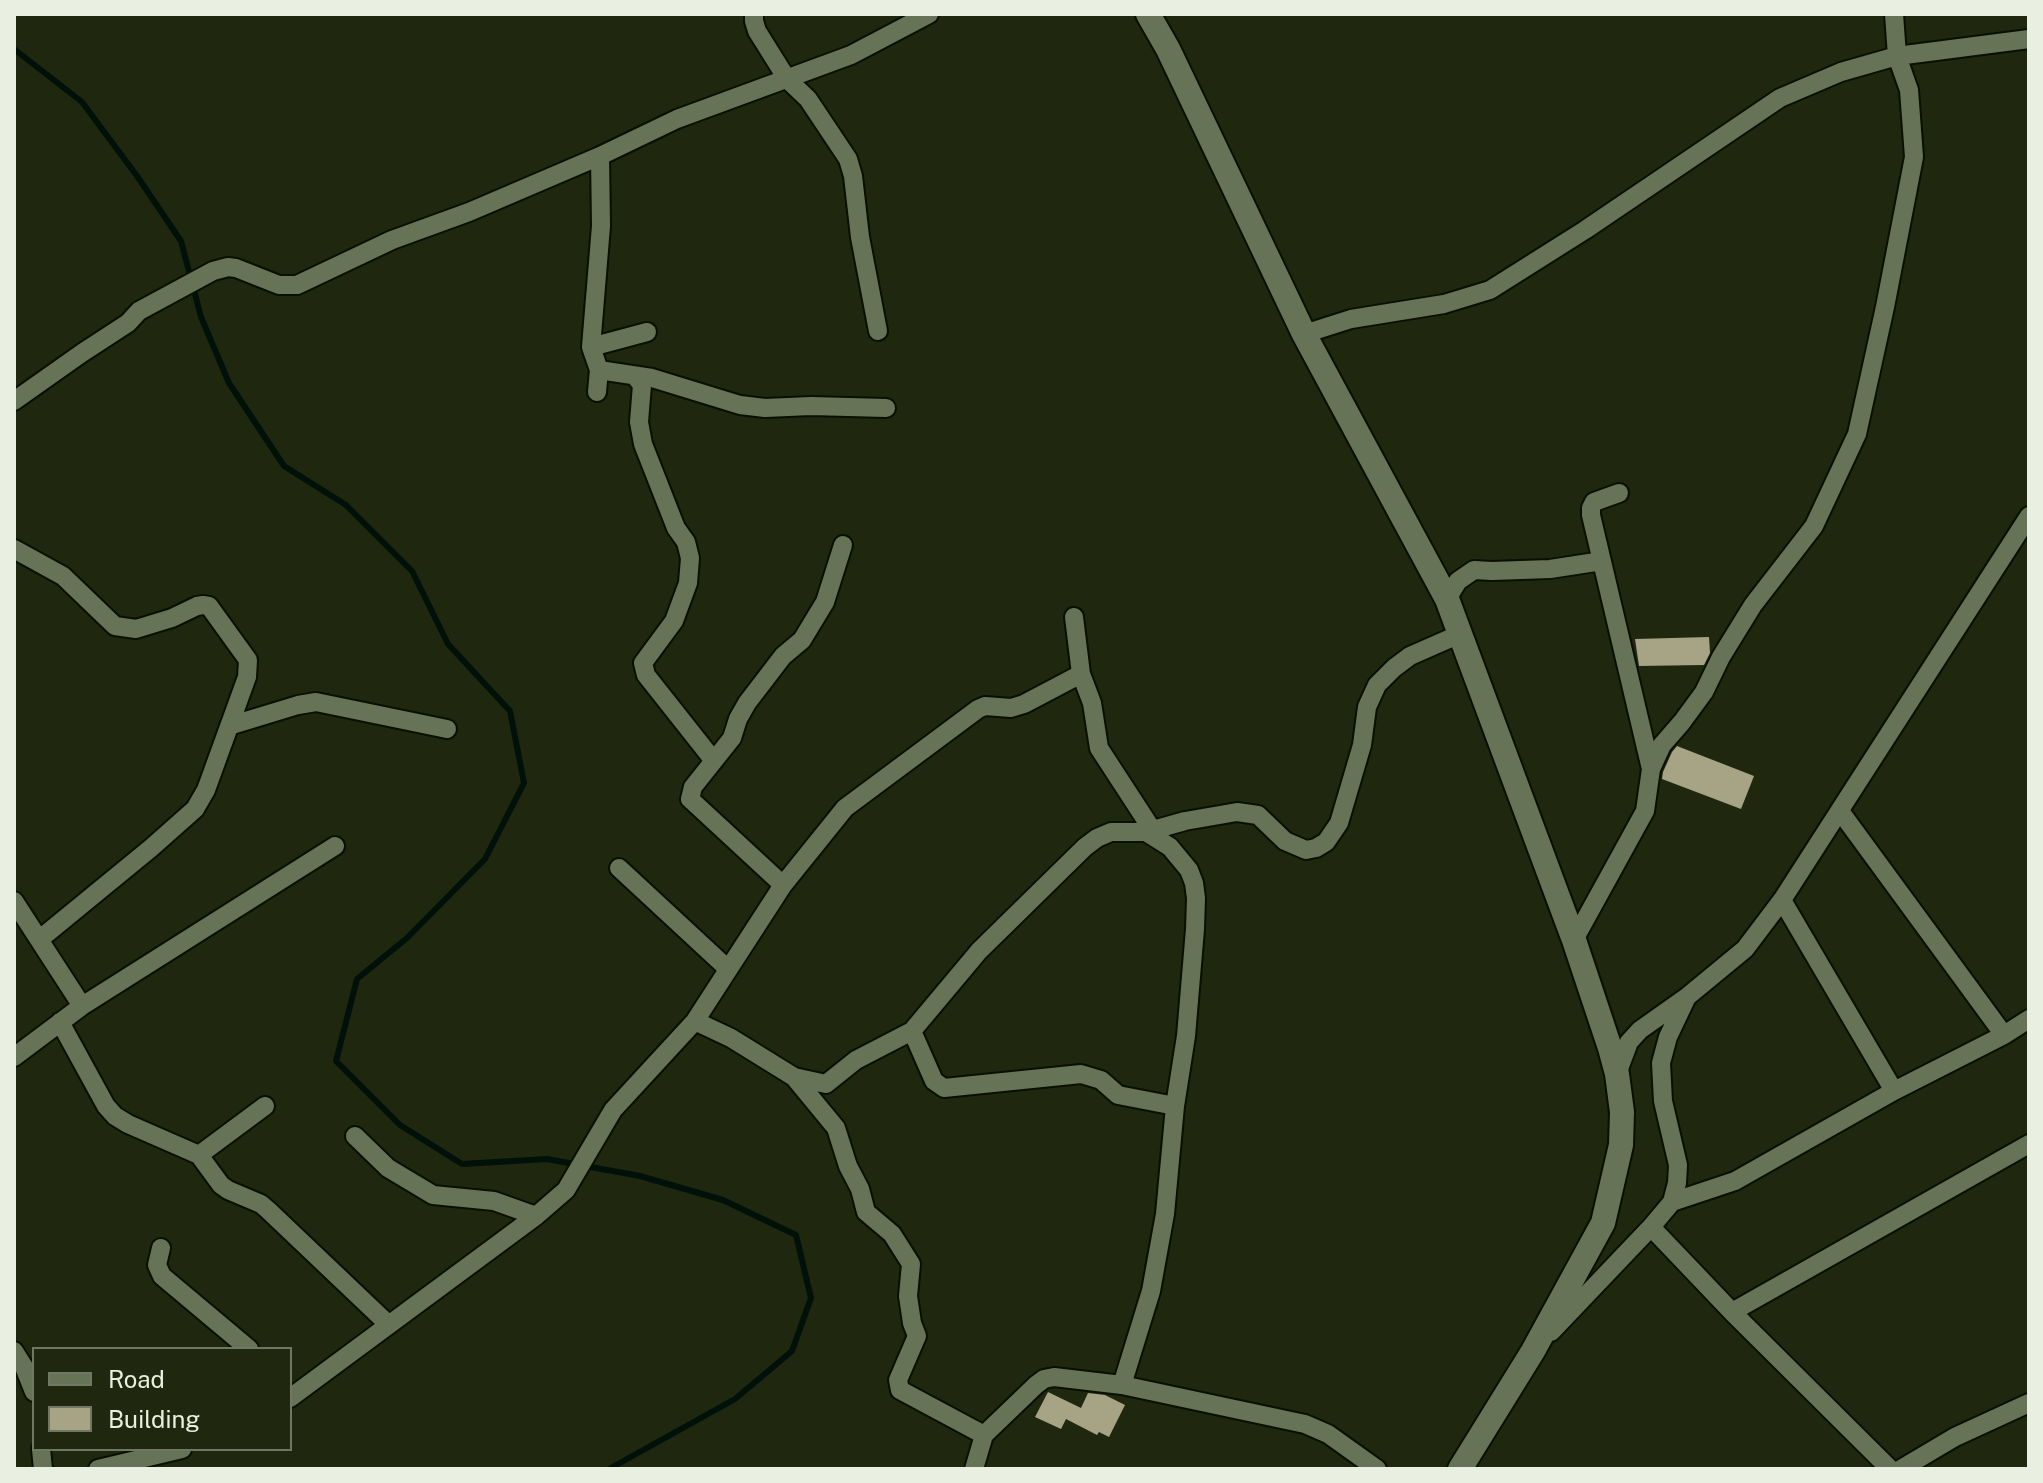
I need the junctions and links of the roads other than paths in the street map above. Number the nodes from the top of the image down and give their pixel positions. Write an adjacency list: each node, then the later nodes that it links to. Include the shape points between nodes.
1 (754, 14): 7 (street, via 757,31)
2 (929, 14): 7 (street, via 851,55)
3 (1148, 14): 11 (street)
4 (1894, 14): 6 (street)
5 (2029, 39): 6 (street)
6 (1897, 56): 11 (street, via 1780,98 1490,290); 30 (street, via 1909,90 1914,157 1857,434 1814,526 1753,605 1704,692 1662,745)
7 (787, 79): 8 (street, via 677,119); 9 (street, via 808,99 848,159)
8 (600, 156): 12 (street, via 601,226); 16 (street, via 392,240 297,285 279,285 236,268 213,271 139,311)
9 (878, 331)
10 (647, 332): 12 (street)
11 (1304, 334): 23 (street)
12 (591, 347): 13 (street)
13 (599, 370): 14 (street); 15 (street)
14 (635, 376): 17 (street, via 740,405); 29 (street, via 642,385 643,444 690,558 688,583 674,621 643,663 646,675)
15 (597, 392)
16 (14, 401)
17 (886, 408)
18 (1619, 493): 22 (street, via 1591,508)
19 (2029, 516): 31 (street)
20 (843, 545): 29 (street, via 825,602 802,640 747,703 732,738)
21 (14, 549): 27 (street, via 63,576 115,626 136,629 209,606 248,660)
22 (1602, 561): 23 (street, via 1550,569 1474,570 1458,581); 30 (street)
23 (1447, 599): 25 (street)
24 (1074, 617): 26 (street)
25 (1460, 634): 32 (street, via 1410,656 1377,685 1339,823 1326,842 1306,850 1285,841 1258,815 1237,812); 41 (street)
26 (1081, 674): 33 (street, via 1099,748); 37 (street, via 1024,704 978,709 845,808)
27 (229, 726): 28 (street, via 316,702); 40 (street, via 195,809)
28 (447, 729)
29 (714, 761): 37 (street, via 690,799)
30 (1651, 769): 41 (street, via 1645,811)
31 (1840, 811): 38 (street); 49 (street)
32 (1185, 821): 33 (street); 35 (street)
33 (1149, 831): 35 (street); 48 (street, via 1111,832 1085,847 979,951)
34 (335, 846): 44 (street)
35 (1170, 847): 55 (street, via 1189,870 1196,898)
36 (619, 868): 42 (street)
37 (783, 885): 42 (street)
38 (1782, 900): 43 (street, via 1745,949); 53 (street)
39 (14, 901): 40 (street)
40 (40, 939): 44 (street)
41 (1574, 940): 51 (street)
42 (728, 969): 46 (street)
43 (1688, 996): 51 (street, via 1629,1042); 59 (street, via 1661,1063 1663,1101 1678,1165)
44 (82, 1006): 47 (street)
45 (2029, 1019): 49 (street)
46 (695, 1021): 52 (street); 60 (street, via 613,1110 566,1190)
47 (60, 1022): 50 (street); 58 (street, via 115,1116)
48 (912, 1031): 52 (street, via 856,1060 826,1084); 55 (street, via 934,1081 944,1088 1081,1074 1101,1080 1118,1095)
49 (2004, 1035): 53 (street)
50 (14, 1057)
51 (1617, 1074): 67 (street, via 1621,1145 1603,1223)
52 (794, 1077): 72 (street, via 836,1128 866,1212 892,1234 911,1264 908,1296 917,1336 898,1380 900,1390)
53 (1894, 1091): 59 (street, via 1735,1181)
54 (265, 1106): 58 (street)
55 (1175, 1106): 68 (street, via 1151,1291)
56 (355, 1136): 60 (street, via 388,1168 433,1195 494,1201)
57 (2029, 1144): 63 (street)
58 (199, 1155): 64 (street, via 221,1185 261,1204)
59 (1672, 1202): 61 (street)
60 (536, 1216): 64 (street)
61 (1651, 1227): 63 (street); 67 (street)
62 (161, 1248): 65 (street, via 157,1265 162,1276)
63 (1732, 1312): 78 (street)
64 (389, 1325): 70 (street)
65 (247, 1347)
66 (14, 1351): 69 (street)
67 (1533, 1351): 77 (street)
68 (1122, 1385): 72 (street, via 1044,1379); 76 (street, via 1305,1424)
69 (32, 1387)
70 (292, 1397)
71 (2029, 1403): 79 (street)
72 (984, 1435): 75 (street)
73 (174, 1451): 74 (street)
74 (98, 1469)
75 (974, 1469)
76 (1377, 1469)
77 (1460, 1469)
78 (1890, 1469)
79 (1901, 1469)

